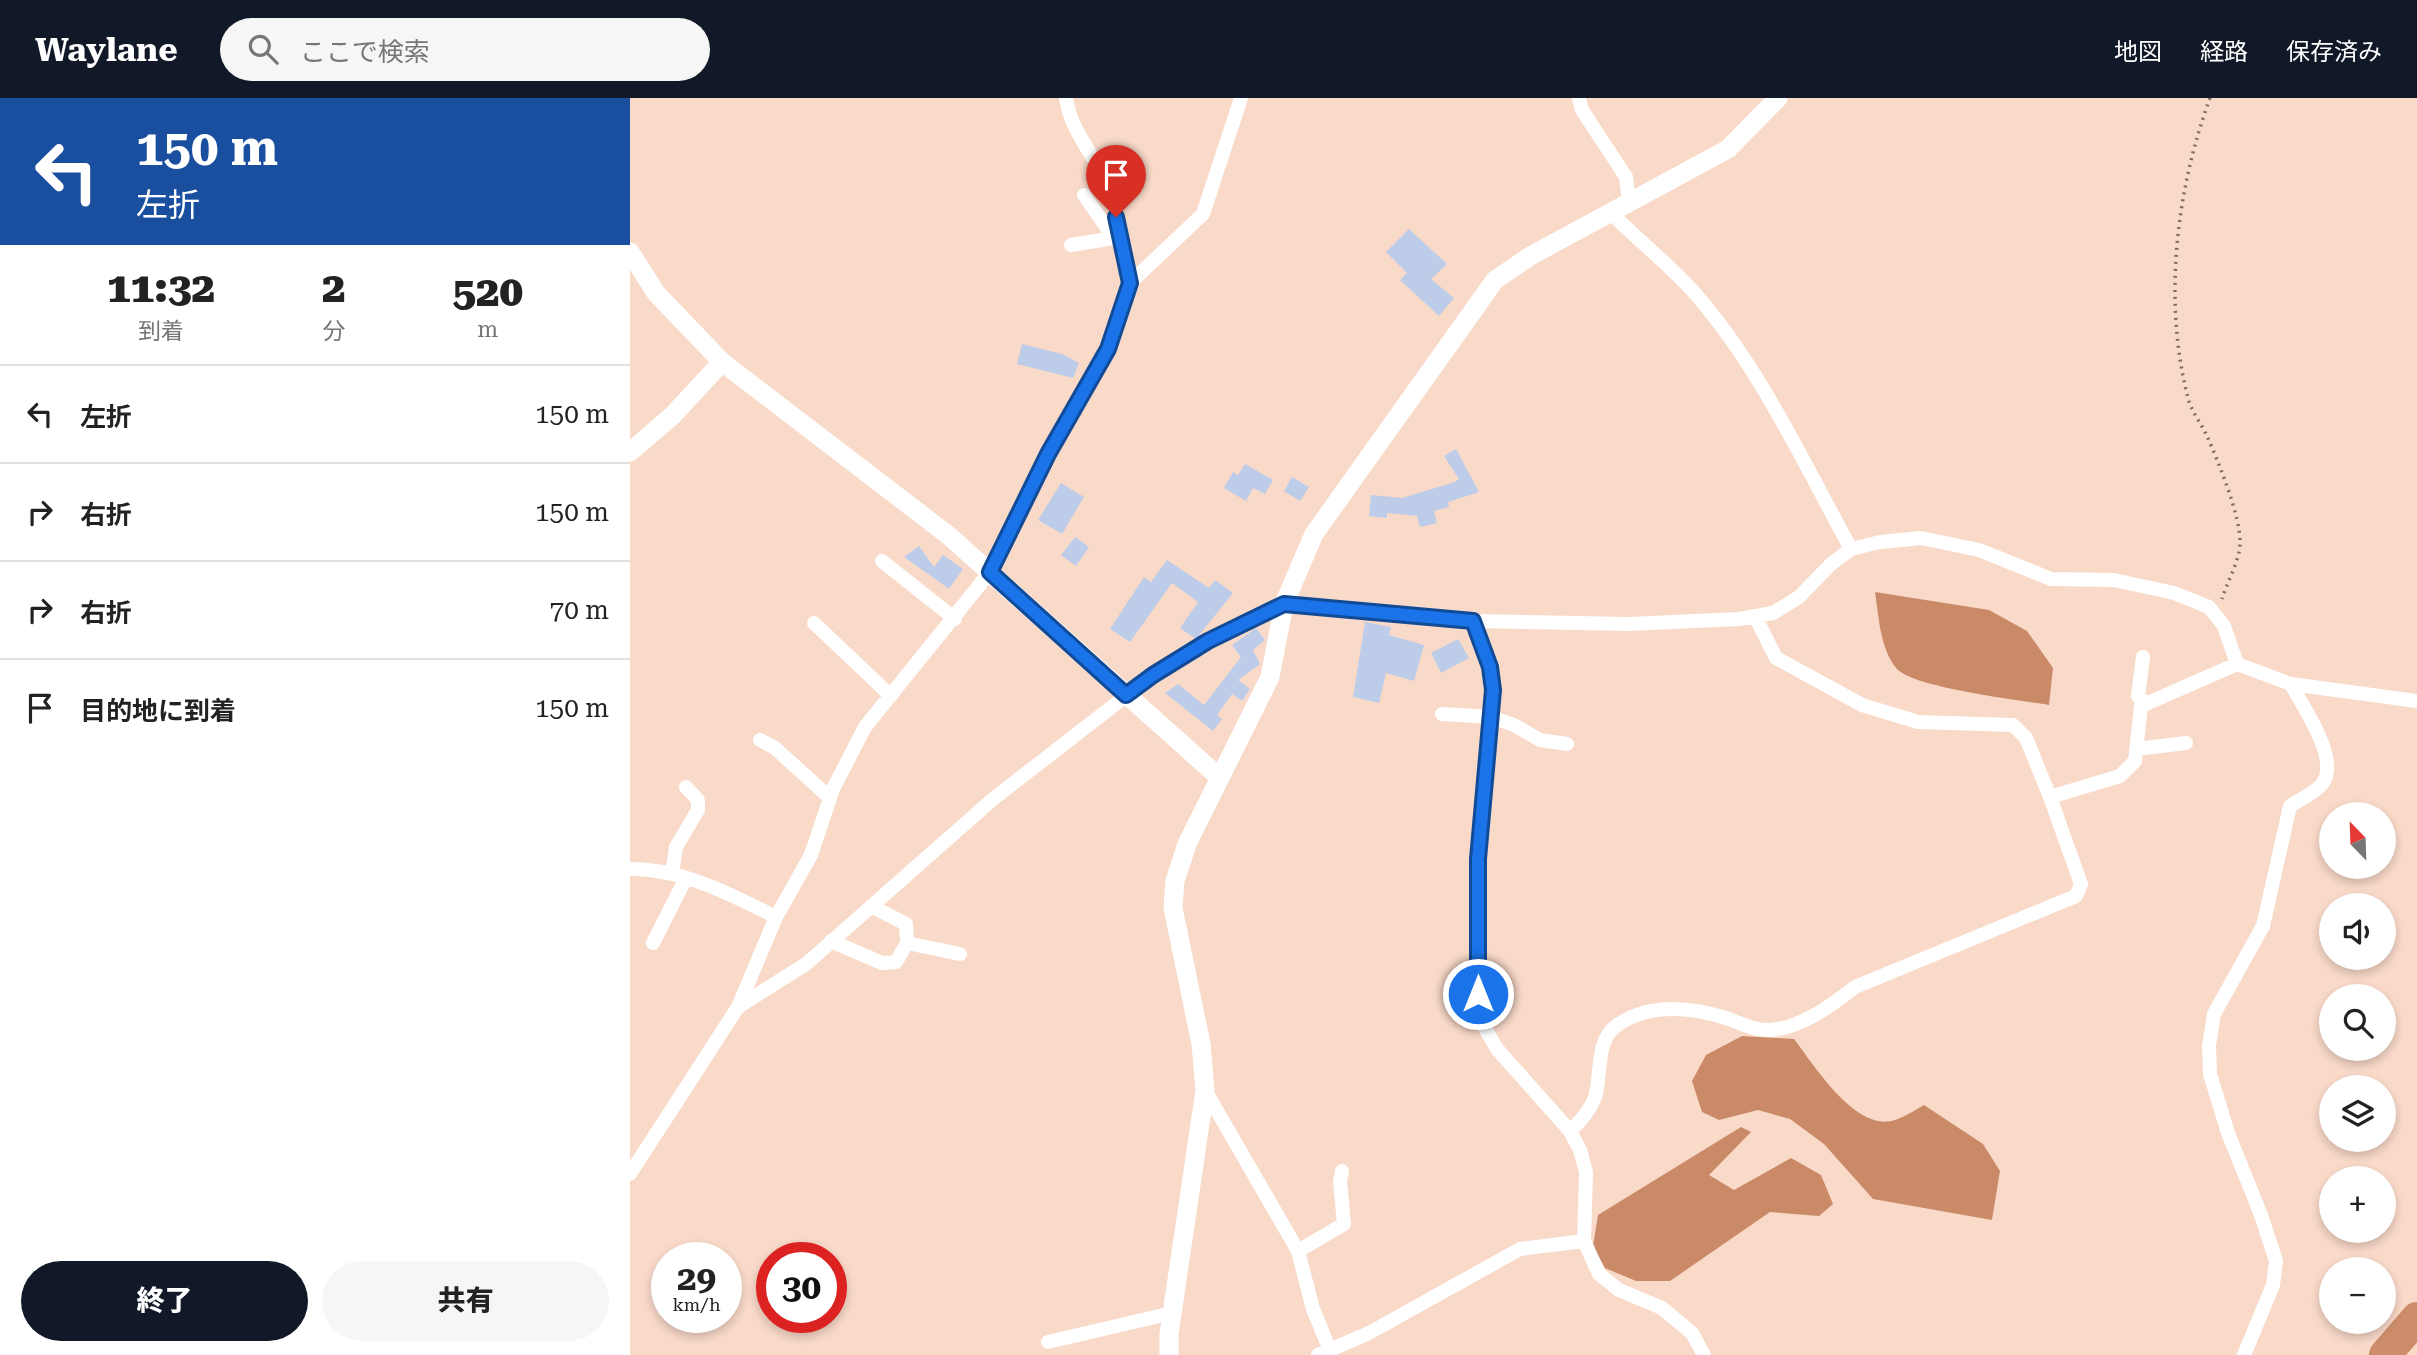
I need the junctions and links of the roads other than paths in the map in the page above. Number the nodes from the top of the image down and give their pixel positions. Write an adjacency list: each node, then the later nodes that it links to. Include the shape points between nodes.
1 (1066, 98): 8 (street, via 1070,121 1111,196)
2 (1241, 98): 11 (street, via 1203,214)
3 (1579, 98): 6 (street, via 1581,110 1626,177)
4 (1777, 98): 6 (street, via 1728,149)
5 (1084, 195): 8 (street)
6 (1629, 203): 7 (street)
7 (1611, 213): 14 (street, via 1691,290 1720,325 1759,383); 17 (street, via 1495,280 1314,534)
8 (1117, 238): 9 (street); 11 (street)
9 (1072, 245)
10 (630, 252): 12 (street, via 656,293)
11 (1130, 283): 16 (street, via 1108,349 1048,454)
12 (722, 362): 13 (street, via 673,416); 16 (street)
13 (630, 452)
14 (1851, 549): 18 (street, via 1799,597 1773,613); 23 (street, via 1921,538 1979,550 2051,579 2114,579 2174,593 2209,607 2224,626)
15 (882, 561): 19 (street)
16 (990, 572): 19 (street); 25 (street)
17 (1284, 604): 20 (street); 25 (street, via 1208,641); 35 (street, via 1270,677)
18 (1755, 616): 20 (street, via 1629,624); 38 (street, via 1776,658 1861,705 1918,722 2013,725 2026,738)
19 (955, 619): 26 (street)
20 (1473, 621): 30 (street, via 1490,667)
21 (814, 623): 26 (street)
22 (2143, 657): 28 (street, via 2138,696)
23 (2237, 664): 24 (street); 28 (street)
24 (2291, 684): 27 (street); 59 (street, via 2329,765 2322,784 2290,806 2263,926 2214,1014 2209,1046 2210,1074 2276,1261 2273,1285)
25 (1126, 695): 35 (street); 41 (street, via 993,799)
26 (891, 696): 37 (street, via 865,727)
27 (2417, 701)
28 (2146, 703): 34 (street, via 2141,706)
29 (1442, 715): 30 (street)
30 (1491, 717): 33 (street, via 1539,740); 49 (street, via 1478,859 1478,1016 1497,1049)
31 (760, 740): 37 (street)
32 (2186, 743): 34 (street)
33 (1567, 744)
34 (2136, 750): 38 (street, via 2135,761 2120,776)
35 (1220, 778): 48 (street, via 1187,844 1175,881 1173,908 1201,1044)
36 (685, 788): 40 (street, via 698,800 698,810 676,847)
37 (829, 796): 42 (street, via 811,855)
38 (2050, 797): 49 (street, via 2081,884 2076,896 1855,987 1830,1007 1783,1029 1762,1030 1704,1011 1659,1008 1615,1027 1602,1046 1595,1096 1585,1118)
39 (630, 869): 40 (street)
40 (679, 876): 42 (street, via 713,886); 44 (street)
41 (871, 906): 43 (street); 45 (street, via 906,924)
42 (776, 917): 47 (street)
43 (831, 941): 45 (street, via 882,963 896,962); 47 (street, via 806,964)
44 (653, 943)
45 (907, 943): 46 (street)
46 (960, 954)
47 (738, 1007): 51 (street)
48 (1205, 1090): 53 (street); 54 (street)
49 (1570, 1131): 52 (street, via 1586,1172)
50 (1342, 1171): 53 (street, via 1345,1224)
51 (630, 1174)
52 (1584, 1241): 56 (street, via 1520,1249 1369,1333); 58 (street, via 1599,1274 1619,1290 1662,1308 1692,1333)
53 (1298, 1251): 56 (street)
54 (1172, 1313): 55 (street); 57 (street)
55 (1048, 1342)
56 (1322, 1353)
57 (1169, 1355)
58 (1704, 1355)
59 (2244, 1355)

